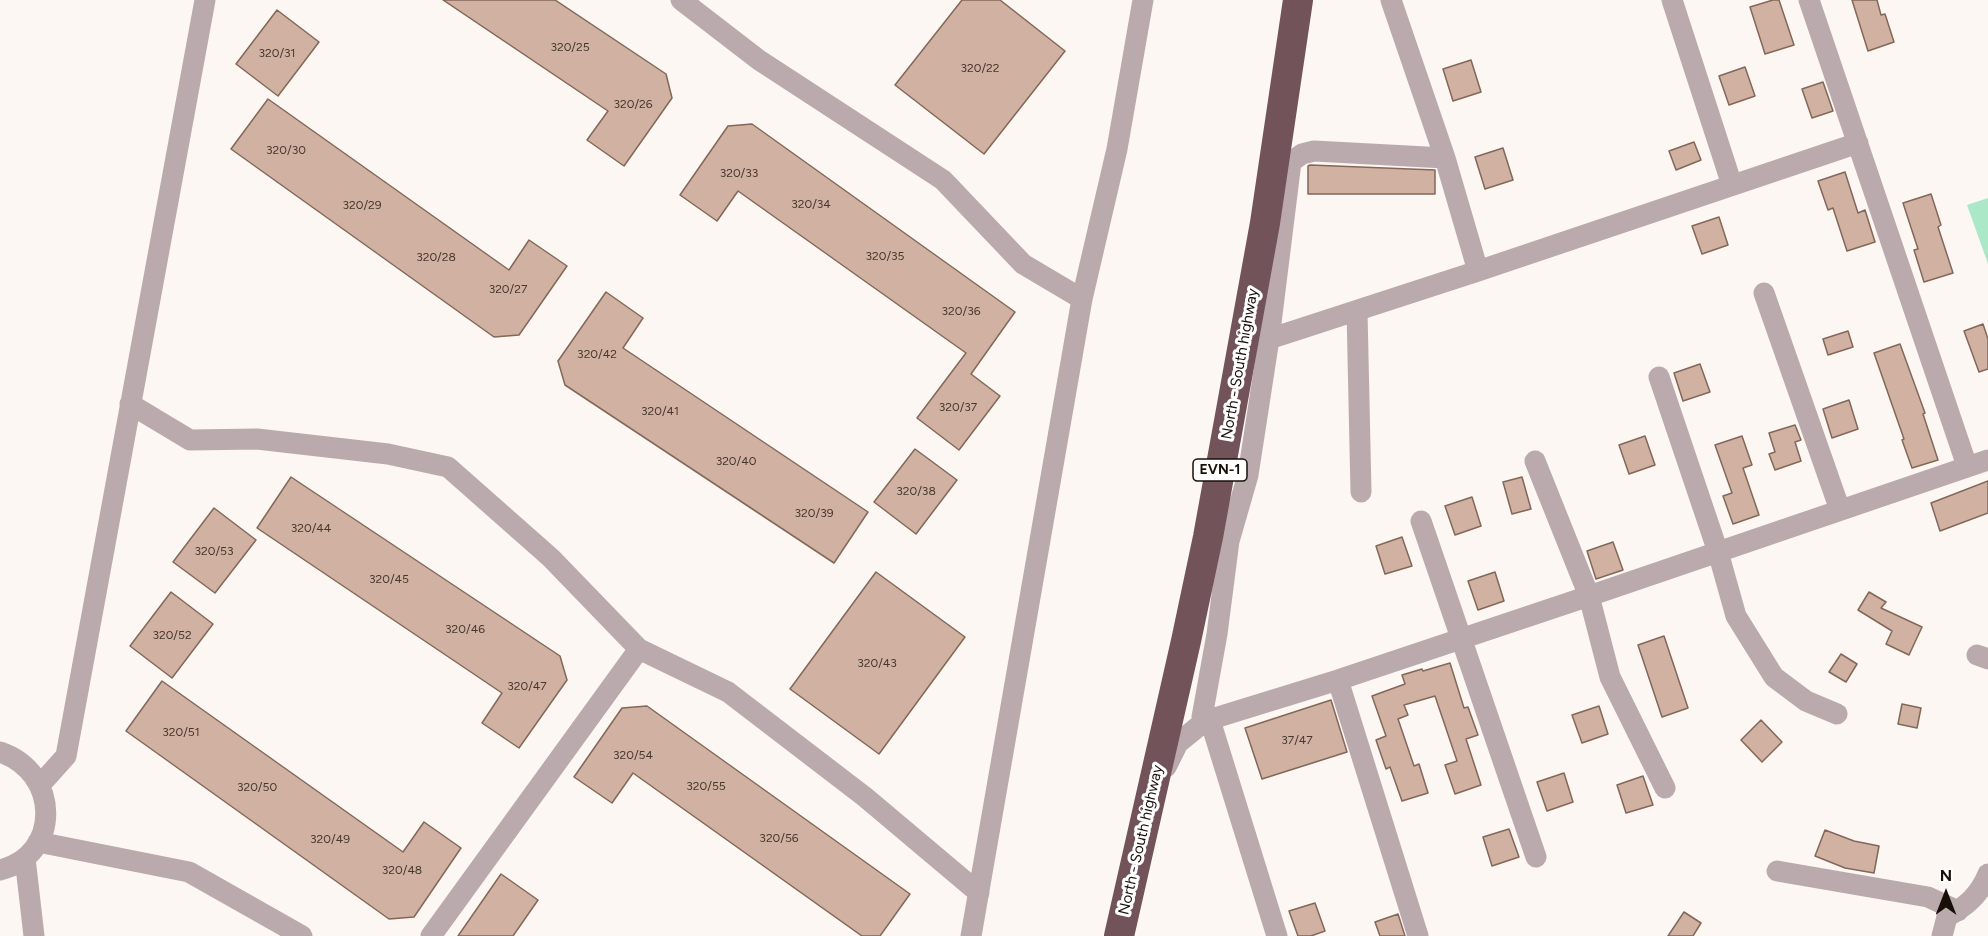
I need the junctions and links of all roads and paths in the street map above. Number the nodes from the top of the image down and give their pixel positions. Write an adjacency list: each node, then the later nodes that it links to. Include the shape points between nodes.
1 (205, 0): 17 (street)
2 (681, 0): 13 (street, via 759,60 943,180 1023,264)
3 (1143, 0): 13 (street, via 1117,149)
4 (1391, 0): 9 (street)
5 (1672, 0): 10 (street)
6 (1809, 0): 8 (street)
7 (1293, 1): 27 (highway, North - South highway / EVN-1, via 1267,212); 47 (highway, North - South highway / EVN-1, via 1253,182 1158,680)
8 (1858, 143): 10 (street); 20 (street)
9 (1445, 158): 11 (street); 15 (street, via 1314,151 1291,162)
10 (1732, 184): 11 (street)
11 (1478, 272): 14 (street)
12 (1764, 293): 22 (street)
13 (1082, 299): 41 (street)
14 (1357, 311): 15 (street); 21 (street)
15 (1269, 339): 31 (street, via 1248,475 1229,541)
16 (1659, 377): 24 (street)
17 (130, 404): 28 (street, via 190,440 257,439 388,454 448,467 551,558); 33 (street, via 66,756)
18 (1988, 460): 20 (street)
19 (1535, 461): 25 (street)
20 (1967, 466): 22 (street)
21 (1361, 492)
22 (1840, 510): 24 (street)
23 (1421, 521): 26 (street)
24 (1718, 552): 25 (street); 30 (street, via 1736,616 1774,677 1806,701)
25 (1589, 596): 26 (street); 34 (street, via 1610,677)
26 (1462, 638): 29 (street); 37 (street)
27 (1186, 641): 31 (street, via 1187,703 1192,713); 35 (highway, North - South highway / EVN-1)
28 (639, 649): 41 (street, via 728,692 866,797); 45 (street)
29 (1338, 680): 31 (street); 50 (street)
30 (1837, 714)
31 (1206, 719): 35 (street, via 1178,744); 49 (street)
32 (0, 752): 33 (street, via 29,768)
33 (40, 784): 36 (street, via 46,804 45,824)
34 (1665, 788)
35 (1149, 803): 48 (highway, North - South highway / EVN-1)
36 (32, 850): 38 (street); 43 (street); 44 (street, via 189,872)
37 (1536, 857)
38 (0, 870)
39 (1777, 872): 42 (street, via 1928,897)
40 (1988, 874): 42 (street, via 1978,894)
41 (979, 893): 46 (street)
42 (1958, 910): 51 (street, via 1947,917)
43 (34, 936)
44 (302, 936)
45 (431, 936)
46 (971, 936)
47 (1100, 936)
48 (1119, 936)
49 (1277, 936)
50 (1418, 936)
51 (1942, 936)

